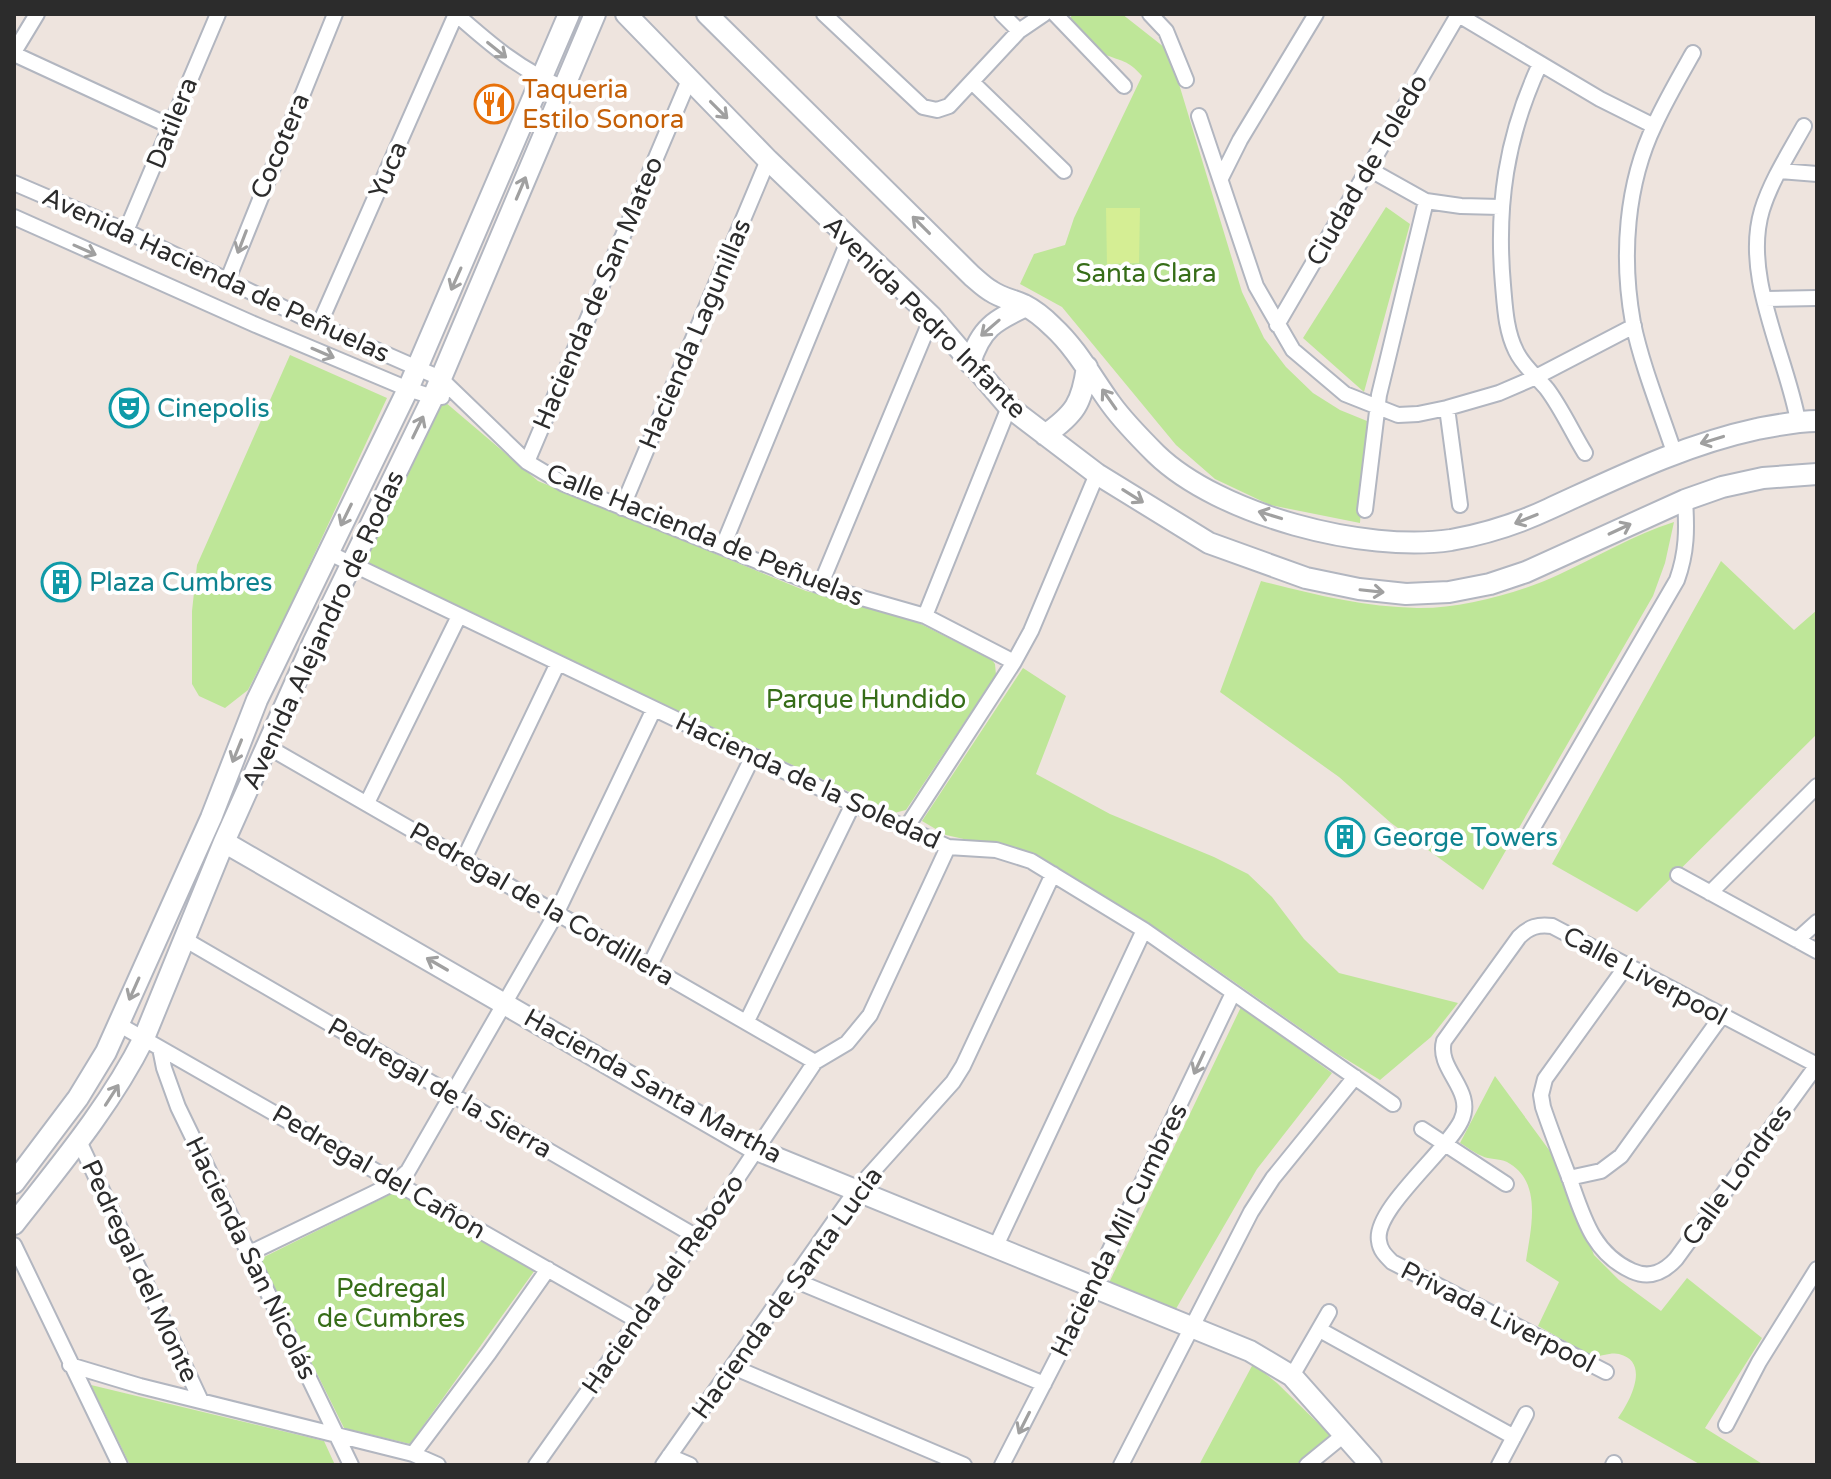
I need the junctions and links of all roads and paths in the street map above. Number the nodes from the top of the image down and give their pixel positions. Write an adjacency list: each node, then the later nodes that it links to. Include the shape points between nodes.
1 (37, 14): 17 (street)
2 (218, 14): 29 (street, Datilera)
3 (335, 14): 44 (street, Cocotera, one-way to 44)
4 (456, 14): 20 (street, one-way to 20, via 500,53); 49 (street, Yuca)
5 (569, 14): 20 (street, Avenida Alejandro de Rodas)
6 (595, 14): 25 (street, Avenida Alejandro de Rodas)
7 (626, 14): 21 (street, Avenida Pedro Infante)
8 (707, 14): 47 (street, one-way to 8, via 992,293 972,276)
9 (824, 14): 23 (street, via 923,107 949,106)
10 (1002, 14): 16 (street)
11 (1044, 14): 16 (street)
12 (1055, 14): 24 (street)
13 (1316, 14): 35 (street)
14 (1458, 14): 19 (street); 31 (street, Ciudad de Toledo)
15 (1160, 17): 22 (street)
16 (1019, 31): 23 (street)
17 (14, 53): 29 (street)
18 (1693, 53): 27 (street)
19 (1540, 64): 27 (street); 40 (street, via 1510,150)
20 (543, 79): 25 (street); 53 (street, Avenida Alejandro de Rodas, one-way to 53)
21 (689, 80): 30 (street, Avenida Pedro Infante, one-way to 30); 65 (street, Hacienda de San Mateo)
22 (1186, 80)
23 (972, 82): 32 (street)
24 (1124, 86)
25 (564, 88): 56 (street, Avenida Alejandro de Rodas, one-way to 25)
26 (1199, 116): 35 (street)
27 (1654, 126): 51 (street, via 1637,176 1626,243)
28 (1804, 126): 33 (street)
29 (172, 127): 42 (street, Datilera)
30 (768, 160): 43 (street, Avenida Pedro Infante); 70 (street, Hacienda Lagunillas)
31 (1367, 168): 39 (street); 50 (street, Ciudad de Toledo)
32 (1064, 171)
33 (1780, 171): 34 (street); 46 (street, via 1757,235)
34 (1817, 174)
35 (1221, 178): 50 (street, via 1256,286)
36 (14, 183): 38 (street, Avenida Hacienda de Peñuelas)
37 (14, 190): 38 (street)
38 (44, 197): 42 (street, Avenida Hacienda de Peñuelas)
39 (1426, 201): 40 (street); 59 (street)
40 (1500, 207): 55 (street, via 1510,337 1520,360)
41 (14, 217): 57 (street, Avenida Hacienda de Peñuelas, one-way to 57)
42 (126, 231): 44 (street, Avenida Hacienda de Peñuelas)
43 (849, 239): 48 (street, Avenida Pedro Infante); 72 (street)
44 (228, 279): 49 (street, Avenida Hacienda de Peñuelas)
45 (1817, 298): 46 (street)
46 (1765, 299): 61 (street)
47 (1026, 306): 52 (street, one-way to 52, via 981,334); 54 (street, via 1073,347)
48 (932, 317): 52 (street, Avenida Pedro Infante); 75 (street)
49 (319, 325): 53 (street, Avenida Hacienda de Peñuelas)
50 (1277, 325): 59 (street, via 1315,371 1345,394)
51 (1634, 326): 55 (street); 63 (street)
52 (970, 363): 58 (street, Avenida Pedro Infante)
53 (418, 367): 56 (street, Calle Hacienda de Peñuelas); 57 (street, Avenida Alejandro de Rodas)
54 (1087, 367): 62 (street, via 1076,409); 63 (street, one-way to 54, via 1491,531 1407,542 1358,537 1230,503 1188,479 1136,433)
55 (1536, 377): 60 (street); 64 (street)
56 (436, 388): 57 (street, Calle Hacienda de Peñuelas); 65 (street, Calle Hacienda de Peñuelas, via 458,397); 74 (street, Avenida Alejandro de Rodas, one-way to 56)
57 (408, 389): 73 (street, Avenida Alejandro de Rodas, one-way to 73)
58 (1009, 407): 62 (street, Avenida Pedro Infante); 77 (street)
59 (1378, 408): 60 (street, via 1398,415); 71 (street)
60 (1447, 408): 69 (street)
61 (1808, 421): 63 (street, one-way to 63, via 1720,437)
62 (1045, 435): 66 (street, Avenida Pedro Infante)
63 (1674, 452)
64 (1585, 453)
65 (527, 462): 70 (street, Calle Hacienda de Peñuelas)
66 (1097, 474): 68 (street, Avenida Pedro Infante, one-way to 68, via 1209,543 1306,578 1406,594 1449,592 1526,572); 78 (street, via 1056,578)
67 (1817, 474): 68 (street, Avenida Pedro Infante, via 1749,481)
68 (1685, 500): 87 (street, via 1685,559 1677,580)
69 (1460, 505)
70 (622, 508): 72 (street, Calle Hacienda de Peñuelas)
71 (1365, 510)
72 (723, 546): 75 (street, Calle Hacienda de Peñuelas)
73 (327, 552): 74 (street, Hacienda de la Soledad); 106 (street, Avenida Alejandro de Rodas, one-way to 106, via 257,700 211,818)
74 (352, 563): 76 (street, Hacienda de la Soledad); 81 (street, Avenida Alejandro de Rodas)
75 (820, 586): 77 (street, Calle Hacienda de Peñuelas)
76 (459, 616): 79 (street, Hacienda de la Soledad); 84 (street)
77 (925, 616): 78 (street, Calle Hacienda de Peñuelas)
78 (1014, 662): 86 (street)
79 (558, 663): 80 (street, Hacienda de la Soledad); 90 (street)
80 (654, 709): 82 (street, Hacienda de la Soledad); 94 (street)
81 (268, 747): 84 (street, Pedregal de la Cordillera); 88 (street, Avenida Alejandro de Rodas)
82 (753, 756): 85 (street, Hacienda de la Soledad); 101 (street)
83 (1817, 786): 93 (street)
84 (367, 803): 90 (street, Pedregal de la Cordillera)
85 (853, 804): 86 (street, Hacienda de la Soledad); 105 (street)
86 (906, 828): 89 (street, Hacienda de la Soledad)
87 (1531, 831)
88 (224, 842): 97 (street, Avenida Alejandro de Rodas); 103 (street, Hacienda Santa Martha, one-way to 88)
89 (948, 847): 91 (street, Hacienda de la Soledad, via 996,850); 108 (street, via 870,1015 847,1043)
90 (464, 859): 94 (street, Pedregal de la Cordillera)
91 (1053, 874): 96 (street, Hacienda de la Soledad); 121 (street, Hacienda de Santa Lucía, via 963,1066)
92 (1678, 875): 93 (street)
93 (1710, 893): 98 (street)
94 (557, 912): 101 (street, Pedregal de la Cordillera); 103 (street)
95 (1817, 922): 98 (street)
96 (1144, 930): 102 (street, Hacienda de la Soledad); 125 (street)
97 (184, 939): 107 (street, Avenida Alejandro de Rodas); 111 (street, Pedregal de la Sierra)
98 (1797, 940): 99 (street)
99 (1817, 951)
100 (1627, 965): 104 (street, Calle Liverpool); 115 (street, Calle Liverpool, via 1552,926 1532,927 1519,937 1444,1041 1443,1054 1465,1103 1461,1122); 117 (street, via 1542,1086 1543,1107)
101 (649, 967): 105 (street, Pedregal de la Cordillera)
102 (1233, 993): 110 (street, Hacienda de la Soledad); 130 (street, Hacienda Mil Cumbres, one-way to 130)
103 (505, 1003): 111 (street); 116 (street, Hacienda Santa Martha)
104 (1721, 1017): 109 (street, Calle Liverpool); 117 (street, via 1621,1156 1601,1171)
105 (747, 1021): 108 (street, Pedregal de la Cordillera)
106 (118, 1024): 107 (street, Pedregal del Cañon); 119 (street, Avenida Alejandro de Rodas, via 95,1074)
107 (152, 1043): 114 (street, Avenida Alejandro de Rodas, one-way to 107); 118 (street, Pedregal del Cañon); 126 (street, Hacienda San Nicolás)
108 (815, 1062): 116 (street, Hacienda del Rebozo)
109 (1817, 1065): 117 (street, Calle Londres, via 1668,1268 1649,1275 1612,1259 1584,1222)
110 (1355, 1077): 112 (street, Hacienda de la Soledad); 133 (street, via 1273,1178)
111 (452, 1093): 118 (street, via 414,1161); 123 (street, Pedregal de la Sierra)
112 (1393, 1104)
113 (1422, 1129): 115 (street)
114 (79, 1141): 122 (street, Avenida Alejandro de Rodas); 140 (street, Pedregal del Monte)
115 (1445, 1145): 120 (street); 137 (street, Privada Liverpool, via 1382,1221 1383,1253)
116 (757, 1150): 121 (street, Hacienda Santa Martha); 123 (street, Hacienda del Rebozo)
117 (1569, 1178)
118 (396, 1182): 126 (street); 127 (street, Pedregal del Cañon)
119 (14, 1183)
120 (1506, 1184)
121 (857, 1189): 125 (street, Hacienda Santa Martha); 129 (street, Hacienda de Santa Lucía)
122 (14, 1224)
123 (697, 1237): 132 (street, Hacienda del Rebozo)
124 (14, 1245): 135 (street)
125 (995, 1248): 130 (street, Hacienda Santa Martha)
126 (248, 1254): 144 (street, Hacienda San Nicolás)
127 (548, 1269): 132 (street, Pedregal del Cañon); 146 (street)
128 (1817, 1269): 142 (street)
129 (794, 1280): 136 (street, Hacienda de Santa Lucía); 139 (street)
130 (1092, 1288): 133 (street, Hacienda Santa Martha); 139 (street, Hacienda Mil Cumbres)
131 (1329, 1312): 134 (street)
132 (638, 1321): 151 (street, Hacienda del Rebozo)
133 (1191, 1326): 138 (street, Hacienda Santa Martha); 155 (street)
134 (1320, 1330): 138 (street); 145 (street)
135 (70, 1365): 140 (street); 148 (street)
136 (733, 1367): 147 (street, Hacienda de Santa Lucía); 153 (street)
137 (1606, 1372)
138 (1292, 1376): 143 (street, Hacienda Santa Martha)
139 (1044, 1384): 154 (street, Hacienda Mil Cumbres, one-way to 154)
140 (201, 1401): 144 (street)
141 (1526, 1414): 145 (street)
142 (1726, 1425)
143 (1345, 1434): 156 (street); 157 (street, Hacienda Santa Martha)
144 (338, 1436): 146 (street); 149 (street, Hacienda San Nicolás)
145 (1514, 1437): 158 (street)
146 (413, 1454): 150 (street)
147 (666, 1460): 152 (street)
148 (120, 1465)
149 (351, 1465)
150 (438, 1465)
151 (536, 1465)
152 (690, 1465)
153 (964, 1465)
154 (1002, 1465)
155 (1121, 1465)
156 (1307, 1465)
157 (1371, 1465)
158 (1499, 1465)

